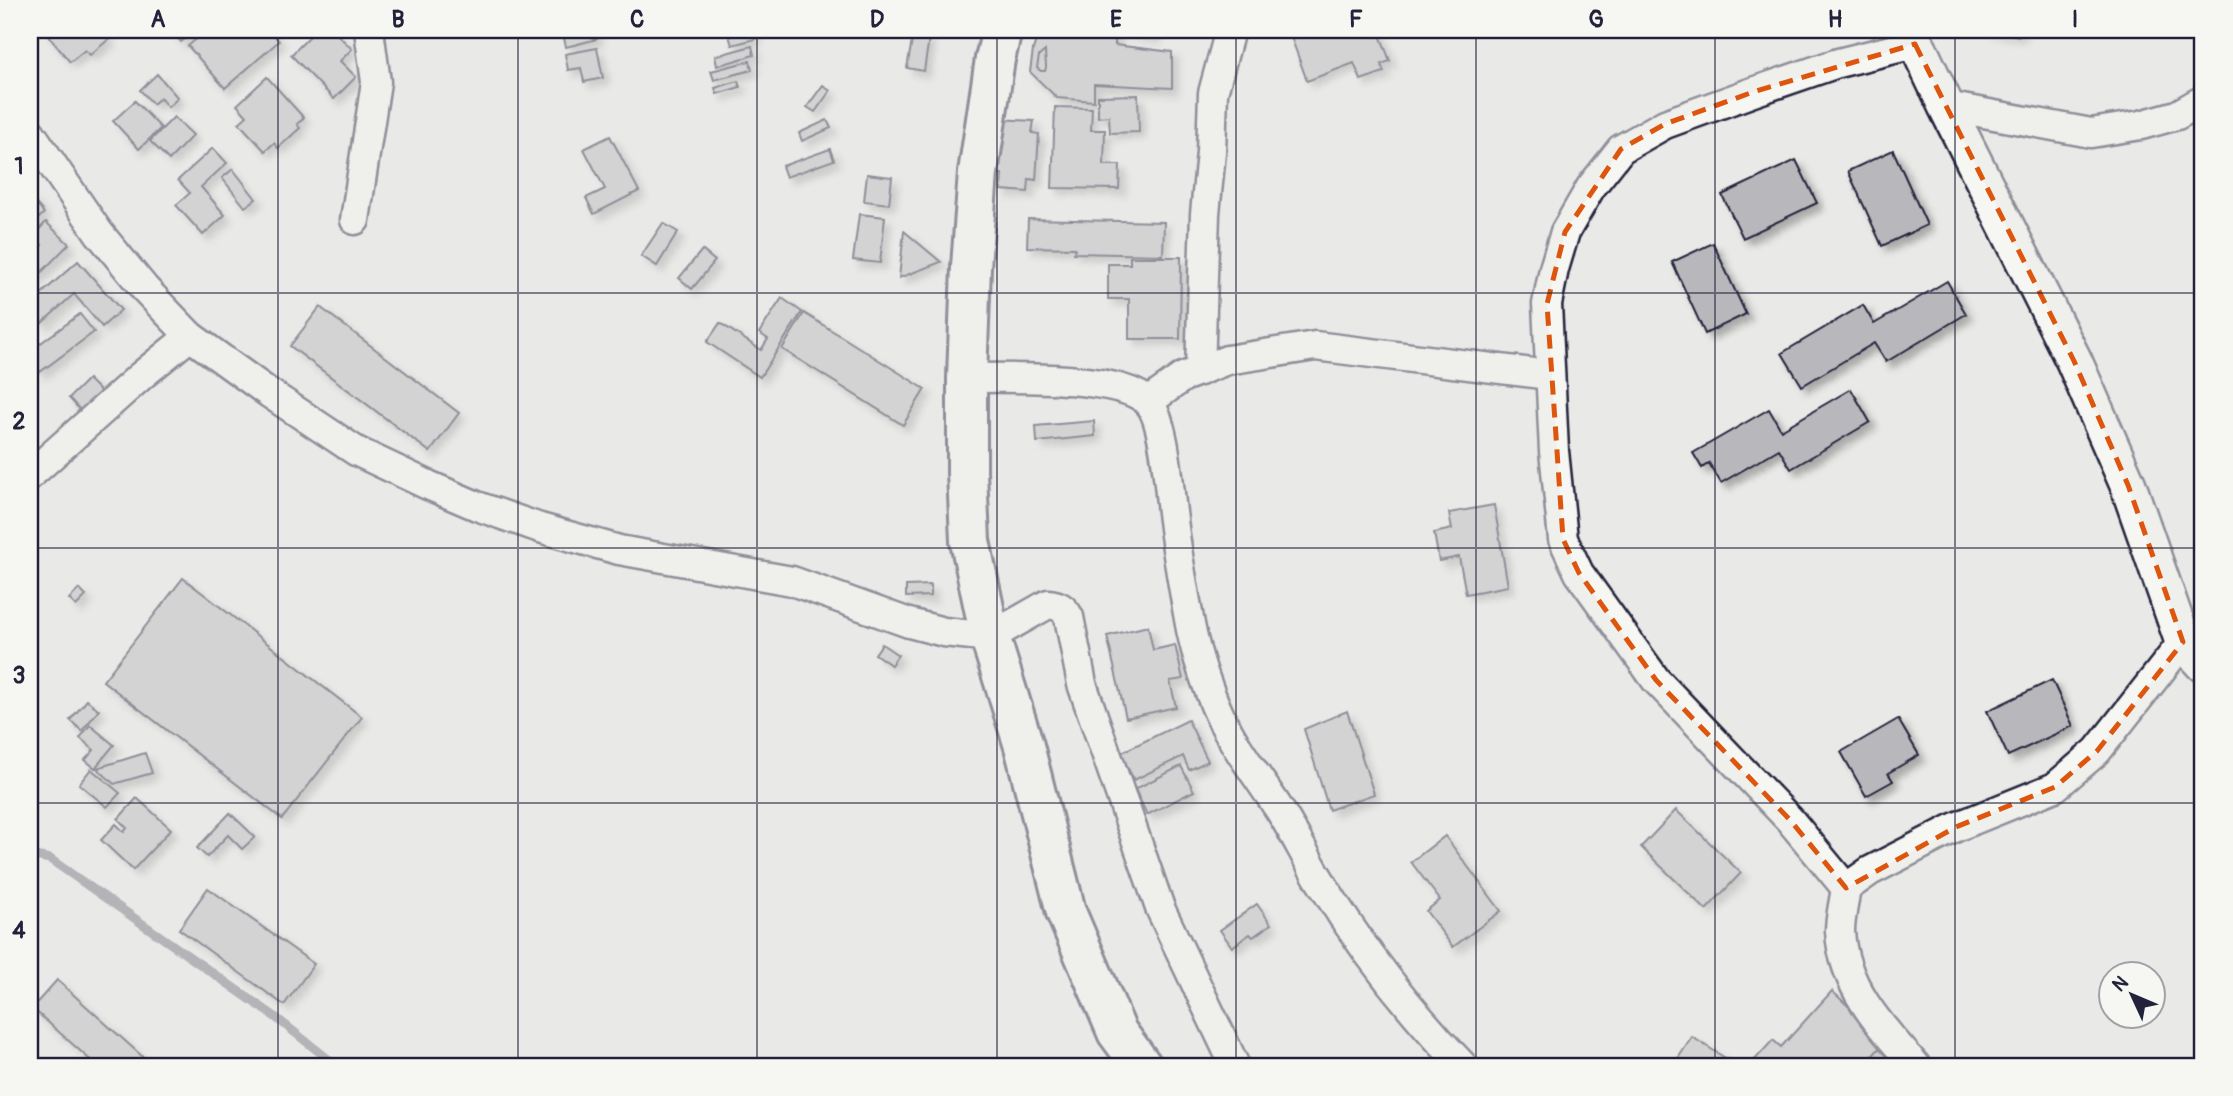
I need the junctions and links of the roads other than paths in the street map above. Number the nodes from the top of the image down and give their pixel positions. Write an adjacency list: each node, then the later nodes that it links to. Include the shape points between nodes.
1 (369, 30): 8 (street, via 376,82)
2 (1002, 30): 12 (main road, via 978,173)
3 (1230, 30): 10 (street, via 1213,93)
4 (1913, 37): 6 (street); 11 (street, via 1665,124 1621,149 1591,187 1565,232 1547,304)
5 (2203, 100): 6 (street, via 2177,115 2091,132)
6 (1946, 106): 16 (street, via 2074,361)
7 (33, 141): 9 (street, via 99,233)
8 (355, 220)
9 (190, 336): 14 (street); 15 (street, via 356,451 477,506 619,550 792,581 908,623)
10 (1200, 371): 11 (street, via 1227,360 1315,346); 13 (street, via 1183,377)
11 (1549, 375): 17 (street, via 1563,539 1578,573 1656,680 1790,820)
12 (967, 378): 13 (street, via 1050,378 1121,387); 15 (main road, via 970,541)
13 (1148, 402): 20 (street, via 1166,458 1190,624 1216,707 1359,938 1425,1027)
14 (30, 475)
15 (990, 637): 18 (main road, via 1024,746 1066,912 1117,1032); 19 (street, via 1048,604 1058,605 1069,617 1082,684 1160,908)
16 (2193, 653): 17 (street, via 2055,787 1956,827)
17 (1846, 888): 21 (street, via 1840,930 1847,969 1865,1006)
18 (1142, 1066)
19 (1235, 1066)
20 (1463, 1066)
21 (1916, 1066)

